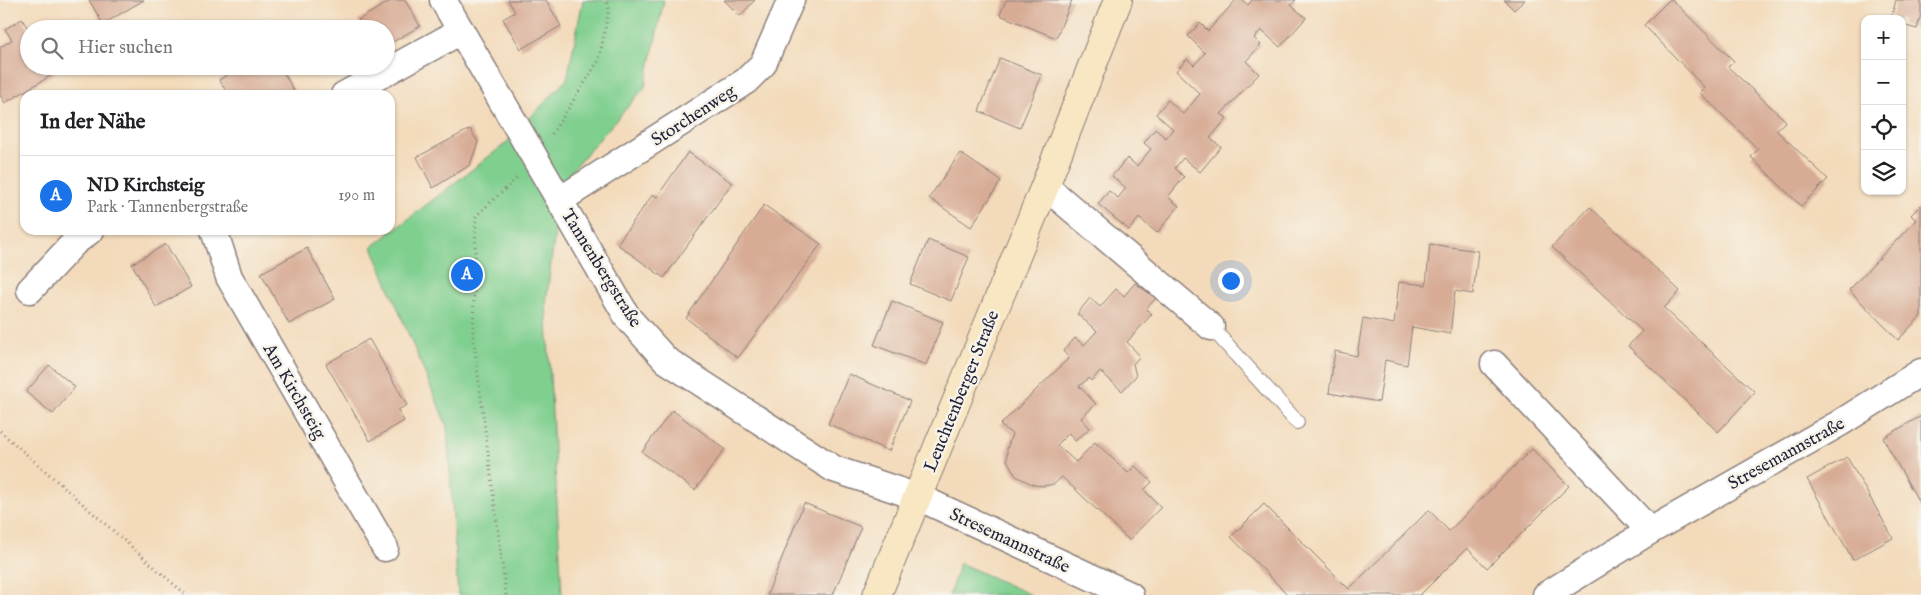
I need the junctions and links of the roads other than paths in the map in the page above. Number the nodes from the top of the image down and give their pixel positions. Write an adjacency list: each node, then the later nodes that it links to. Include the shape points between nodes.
1 (443, 0): 4 (street, Tannenbergstraße)
2 (791, 0): 9 (street, Storchenweg, via 763,64 746,81)
3 (1118, 0): 8 (street, Leuchtenberger Straße)
4 (461, 31): 5 (street); 9 (street, Tannenbergstraße)
5 (395, 67)
6 (381, 75): 7 (street)
7 (353, 90)
8 (1045, 186): 13 (street); 17 (street, Leuchtenberger Straße)
9 (560, 200): 17 (street, Tannenbergstraße, via 628,318 666,360 834,470)
10 (84, 235): 12 (street)
11 (216, 235): 19 (street, Am Kirchsteig, via 229,277)
12 (30, 290)
13 (1212, 327): 16 (lane)
14 (1494, 364): 18 (street)
15 (1921, 372): 18 (street, Stresemannstraße, via 1840,424)
16 (1297, 422)
17 (918, 498): 20 (street, Leuchtenberger Straße); 21 (street, Stresemannstraße)
18 (1650, 530): 22 (street, Stresemannstraße)
19 (385, 548)
20 (878, 595)
21 (1130, 595)
22 (1546, 595)

